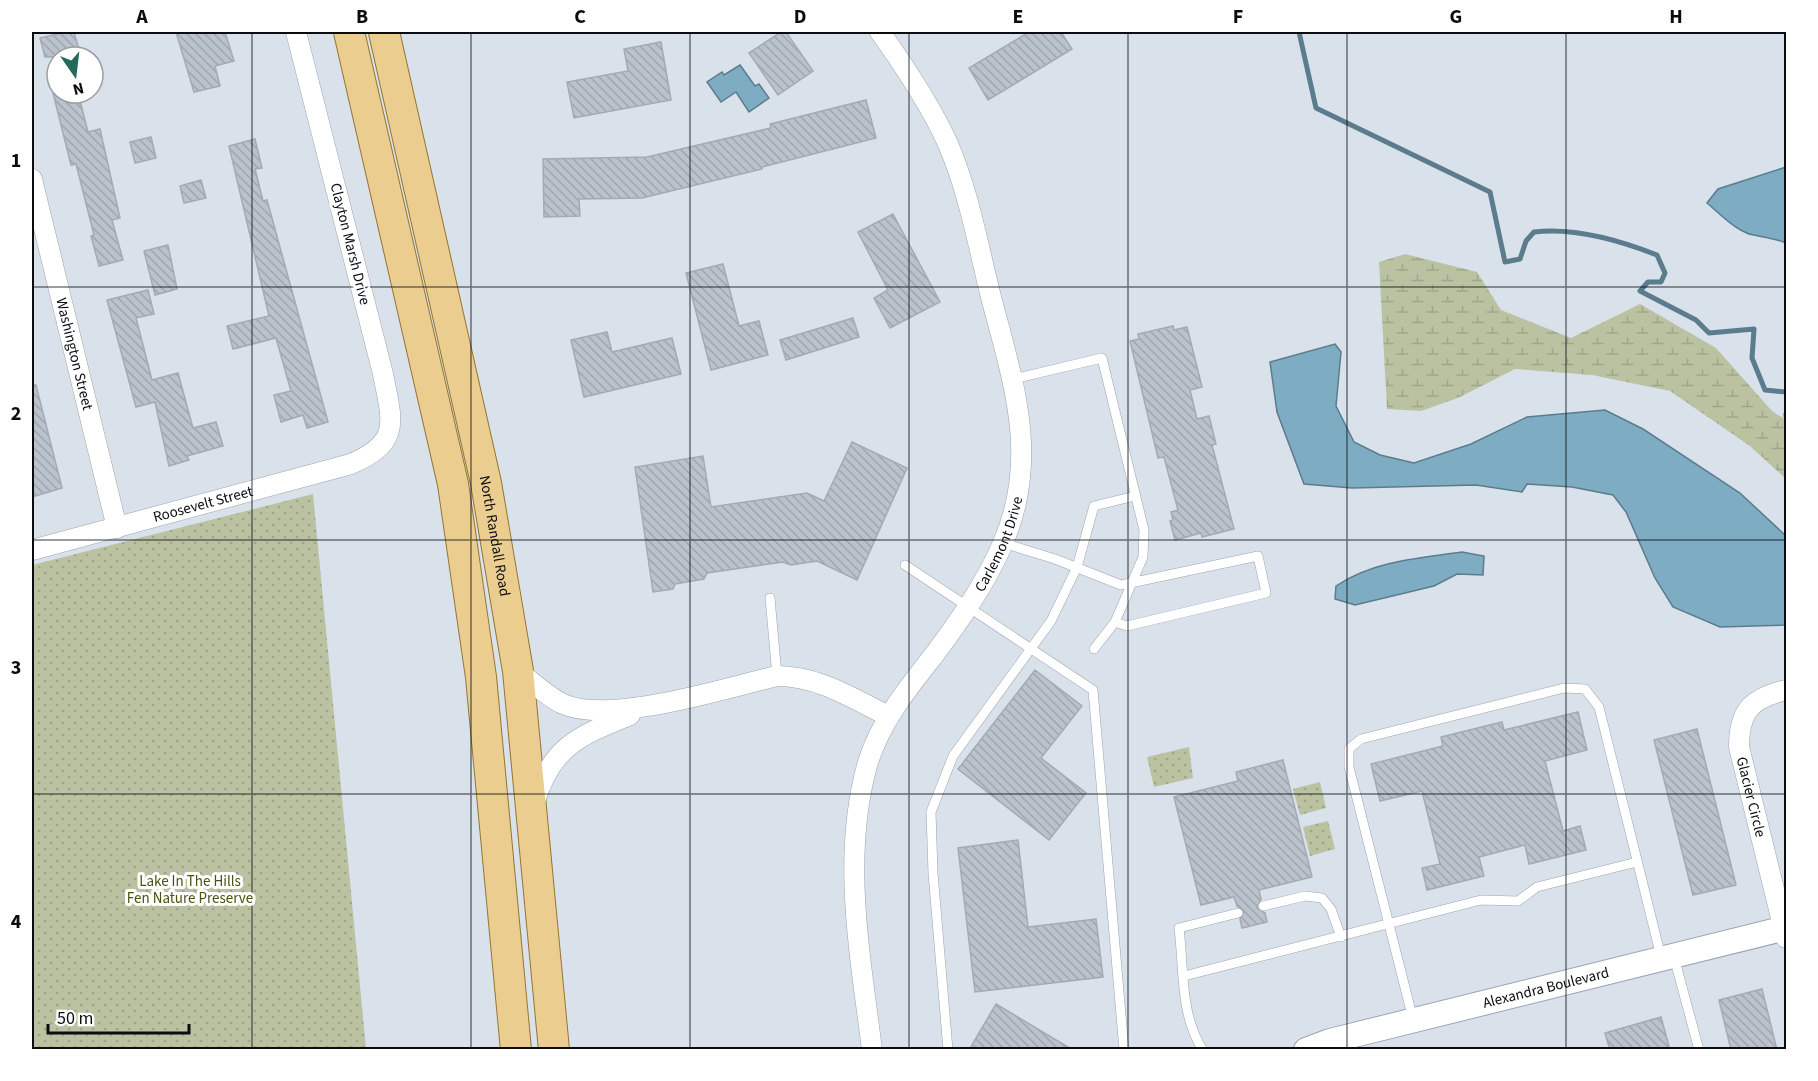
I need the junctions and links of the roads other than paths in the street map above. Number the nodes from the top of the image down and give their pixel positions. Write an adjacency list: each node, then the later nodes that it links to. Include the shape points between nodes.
1 (296, 32): 7 (street, Clayton Marsh Drive, via 392,420)
2 (349, 32): 35 (main road, via 453,484 481,677)
3 (384, 32): 20 (main road, North Randall Road, via 486,483)
4 (880, 32): 6 (street, Carlemont Drive, via 928,104 969,200)
5 (32, 179): 9 (street, Washington Street)
6 (1013, 379): 8 (lane, via 1102,358); 10 (street, Carlemont Drive, via 1022,432 1020,470)
7 (375, 454): 9 (street, Roosevelt Street)
8 (1135, 496): 13 (lane, via 1094,506); 14 (lane, via 1144,530 1143,557)
9 (117, 528): 11 (street, Roosevelt Street)
10 (1003, 543): 13 (lane); 16 (street, Carlemont Drive)
11 (32, 550)
12 (905, 565): 16 (lane)
13 (1077, 567): 14 (lane, via 1121,585); 19 (lane)
14 (1130, 583): 17 (lane); 17 (lane, via 1258,556 1266,593 1127,626)
15 (770, 598): 21 (lane)
16 (966, 608): 19 (lane); 24 (street, Carlemont Drive)
17 (1114, 622): 18 (lane)
18 (1094, 649)
19 (1032, 651): 38 (lane, via 953,756 931,812); 39 (lane, via 1093,690)
20 (519, 671): 23 (street, via 570,706 596,712); 25 (main road, North Randall Road)
21 (777, 676): 23 (street); 24 (street, via 793,676 832,687)
22 (1786, 690): 30 (street, Glacier Circle, via 1763,696 1750,707 1739,724 1739,747)
23 (652, 706): 25 (street, via 580,735 559,753 538,790)
24 (888, 716): 37 (street, Carlemont Drive, via 869,759 856,812 852,867)
25 (532, 812): 36 (main road, North Randall Road)
26 (1637, 862): 29 (lane, via 1537,887 1518,901 1480,900); 29 (lane, via 1599,707 1585,689 1564,688 1361,739 1349,749 1349,767); 32 (lane)
27 (1263, 906): 31 (lane, via 1305,896 1322,898 1331,909)
28 (1238, 913): 33 (lane, via 1179,928)
29 (1388, 923): 31 (lane); 34 (lane)
30 (1786, 932): 32 (street, Alexandra Boulevard)
31 (1341, 937): 33 (lane)
32 (1668, 958): 34 (street, Alexandra Boulevard); 42 (lane)
33 (1184, 976): 40 (lane, via 1188,1016)
34 (1413, 1021): 41 (street, Alexandra Boulevard)
35 (516, 1050)
36 (554, 1050)
37 (872, 1050)
38 (948, 1050)
39 (1124, 1050)
40 (1203, 1050)
41 (1306, 1050)
42 (1699, 1050)

